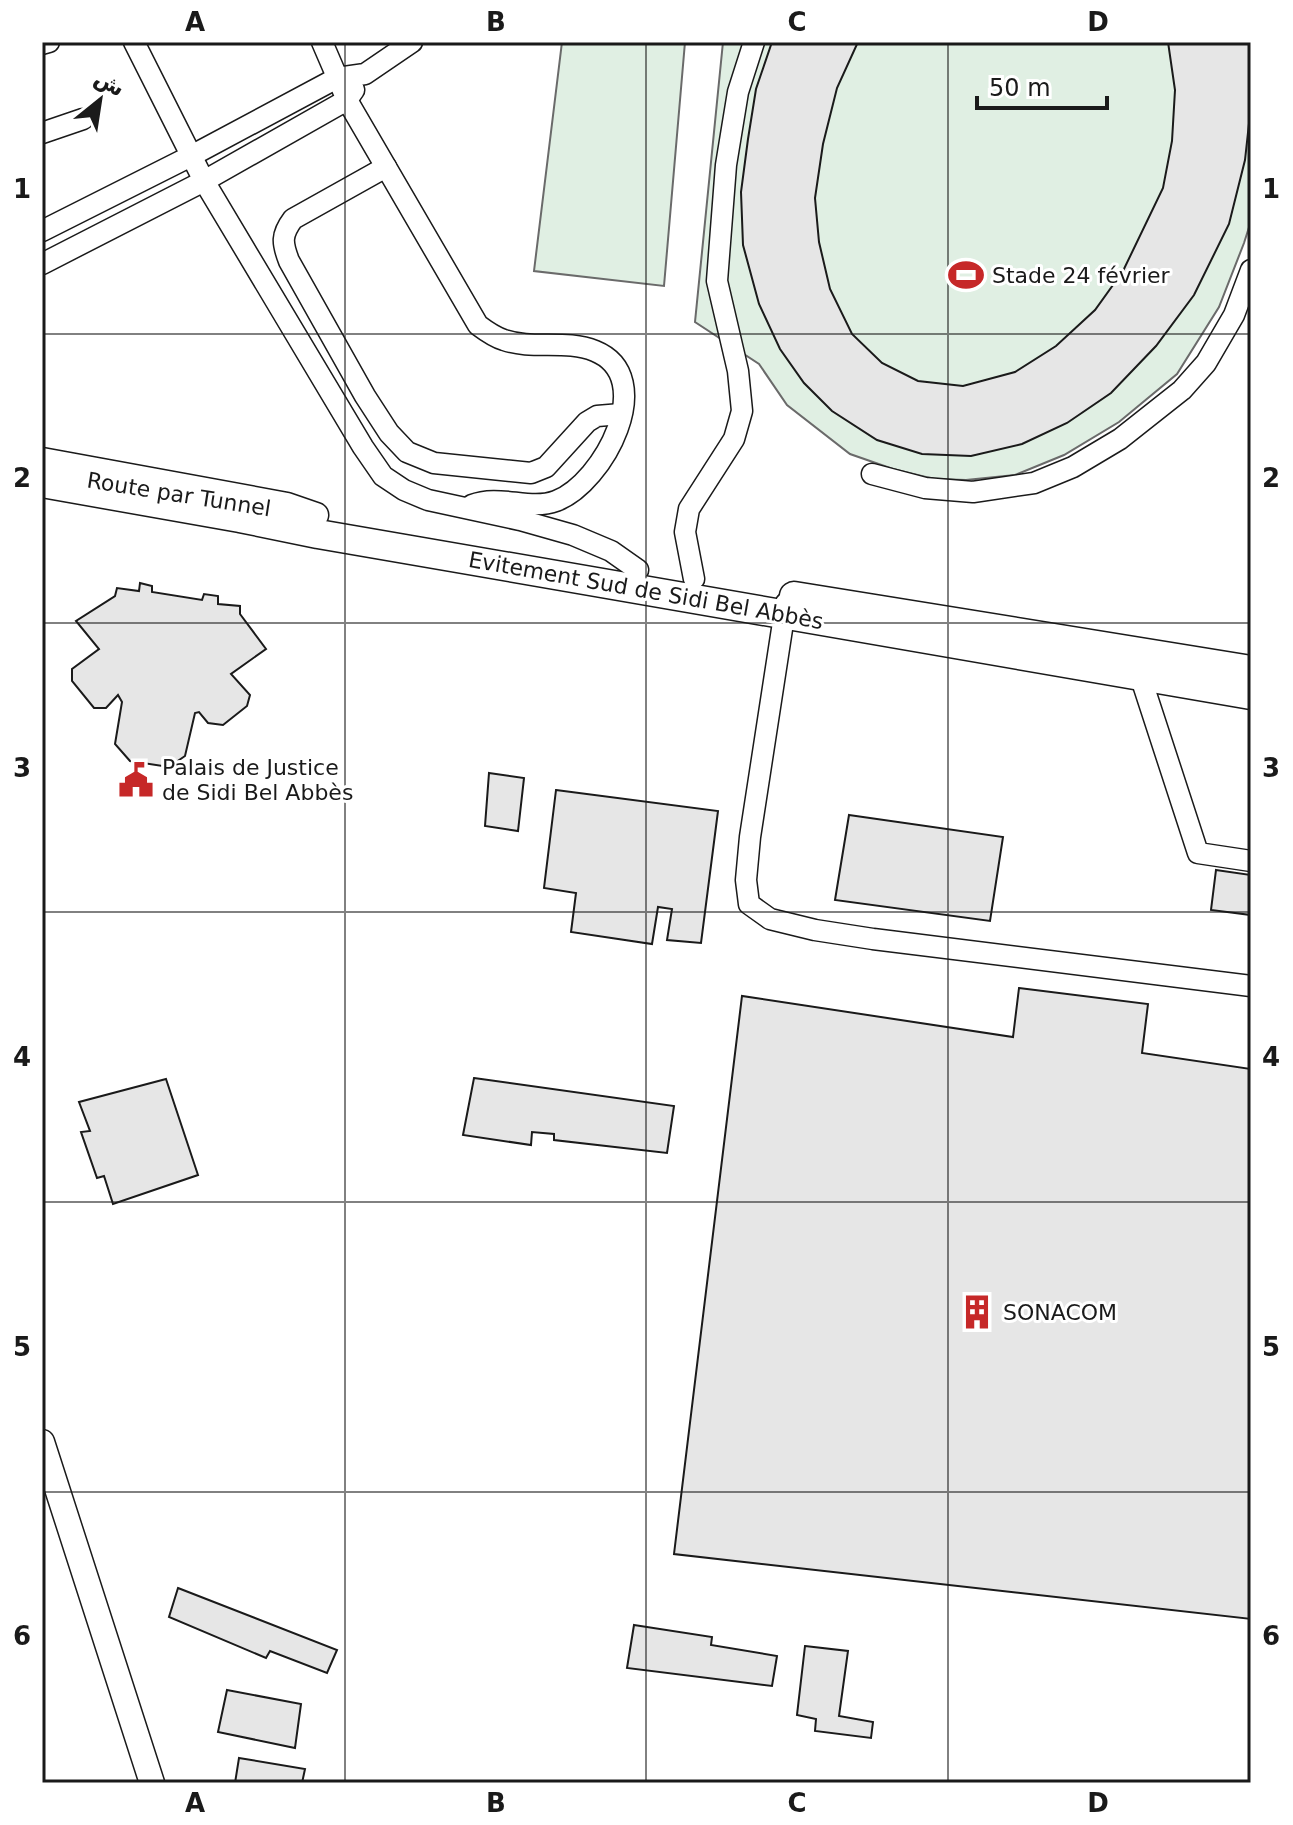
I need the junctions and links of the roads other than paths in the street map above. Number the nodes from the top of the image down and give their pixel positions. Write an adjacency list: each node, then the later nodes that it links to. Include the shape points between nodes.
1 (49, 42): 6 (street)
2 (134, 42): 12 (street)
3 (322, 42): 8 (street)
4 (412, 42): 7 (street)
5 (754, 42): 26 (street, via 738,92 726,165 717,281 742,411 734,439 689,509)
6 (42, 44)
7 (365, 74): 8 (street); 9 (street)
8 (337, 78): 9 (street); 12 (street)
9 (347, 100): 13 (street); 14 (street)
10 (83, 119): 11 (street)
11 (42, 133)
12 (191, 156): 14 (street); 15 (street)
13 (386, 167): 18 (street, via 478,325 505,341 571,346 611,360 621,379); 18 (street, via 293,219 283,246 357,382 407,452 434,463 531,473 546,467 587,422)
14 (204, 181): 16 (street); 24 (street, via 383,476 428,500)
15 (42, 231)
16 (42, 264)
17 (1251, 270): 21 (street, via 1234,315 1206,363 1182,390 1120,439 1073,467 1034,483 973,492 925,488)
18 (621, 414): 24 (street, via 603,459 568,494 546,503 484,501)
19 (42, 460): 25 (main road, via 287,505)
20 (42, 472): 25 (highway, Route par Tunnel)
21 (872, 474)
22 (42, 483): 25 (highway, Evitement Sud de Sidi Bel Abbès, via 240,518)
23 (42, 494): 25 (main road, via 276,532)
24 (465, 508): 26 (street, via 573,535)
25 (317, 524): 26 (highway, Evitement Sud de Sidi Bel Abbès)
26 (665, 581): 27 (highway, Evitement Sud de Sidi Bel Abbès)
27 (786, 605): 28 (highway, Evitement Sud de Sidi Bel Abbès); 32 (street, via 750,837 749,904 770,919 815,930)
28 (1136, 663): 29 (highway, Evitement Sud de Sidi Bel Abbès); 30 (highway, Evitement Sud de Sidi Bel Abbès); 31 (street, via 1198,853)
29 (1251, 670)
30 (1251, 695)
31 (1251, 861)
32 (1251, 986)
33 (42, 1442): 34 (main road)
34 (152, 1783)

